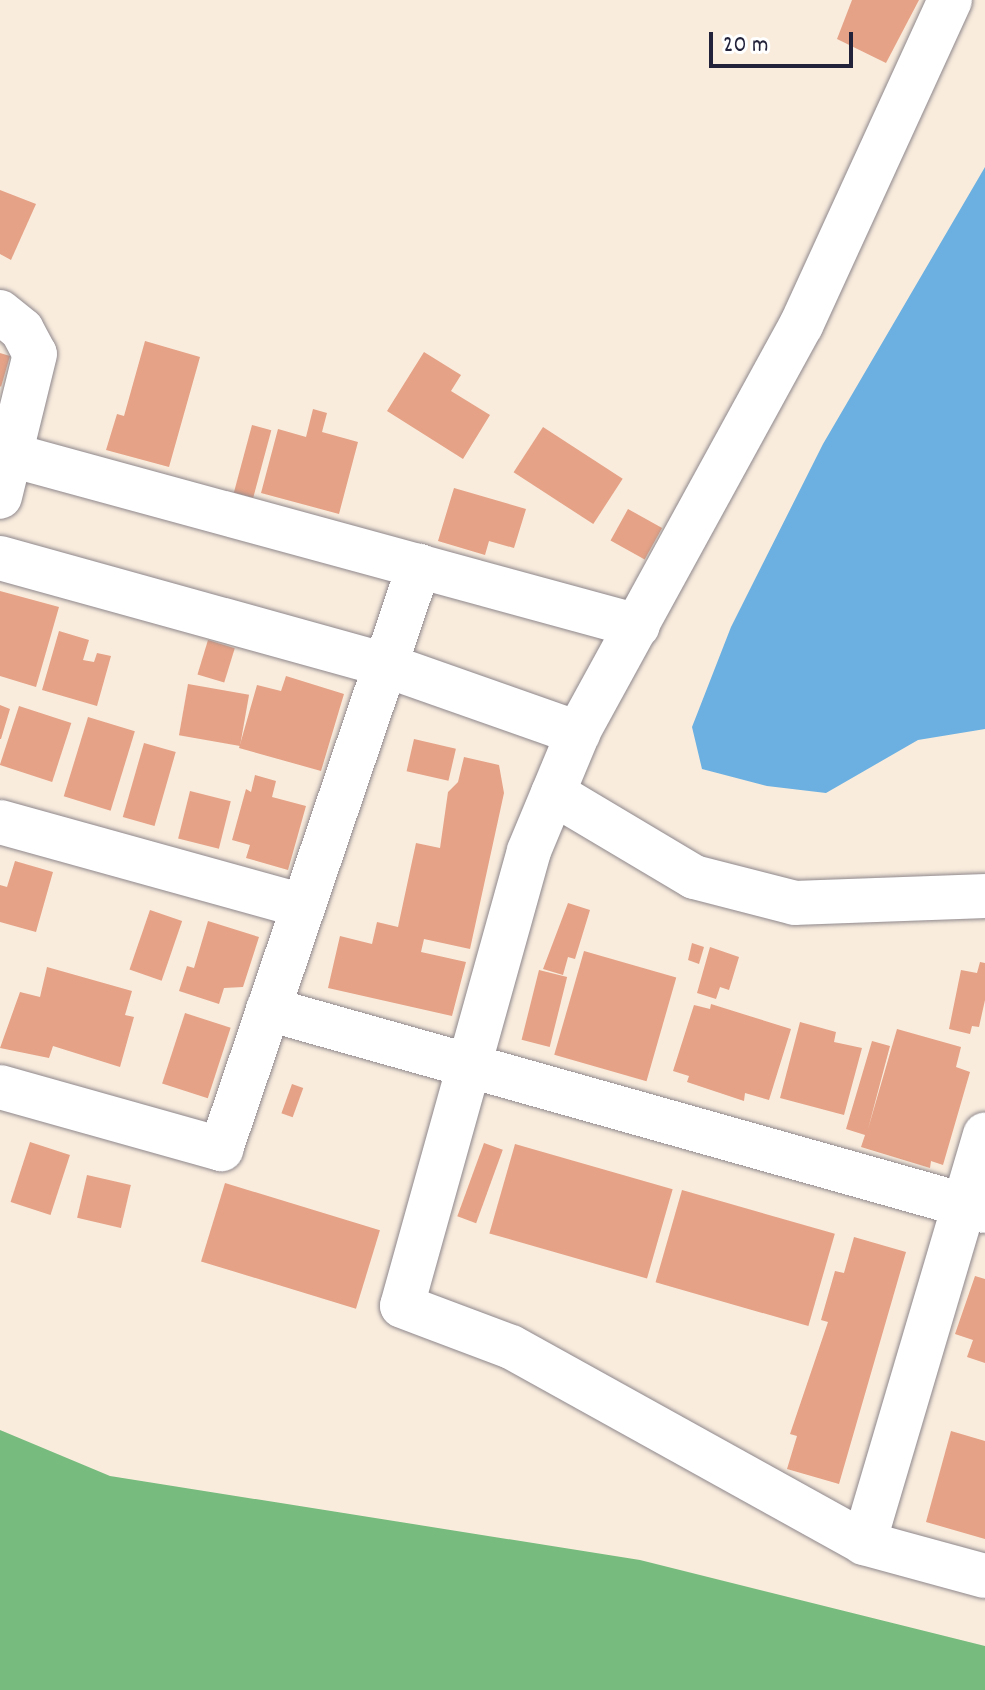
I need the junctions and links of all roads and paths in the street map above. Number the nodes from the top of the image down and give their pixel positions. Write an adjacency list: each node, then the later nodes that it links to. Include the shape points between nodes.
1 (950, 0): 7 (street, via 801,325)
2 (0, 312): 3 (street, via 22,330 35,354)
3 (5, 453): 4 (street); 6 (street)
4 (0, 497)
5 (0, 558): 8 (street)
6 (419, 566): 7 (street); 8 (street)
7 (638, 626): 9 (street)
8 (385, 665): 9 (street); 13 (street)
9 (578, 733): 10 (street)
10 (553, 793): 12 (street, via 694,877 795,903); 15 (street, via 529,851)
11 (0, 822): 13 (street)
12 (985, 896)
13 (303, 906): 14 (street)
14 (268, 1009): 15 (street); 16 (street, via 221,1149)
15 (469, 1065): 18 (street); 19 (street, via 402,1306 511,1347)
16 (0, 1087)
17 (985, 1135): 18 (street)
18 (975, 1208): 19 (street)
19 (864, 1543): 20 (street)
20 (985, 1576)

